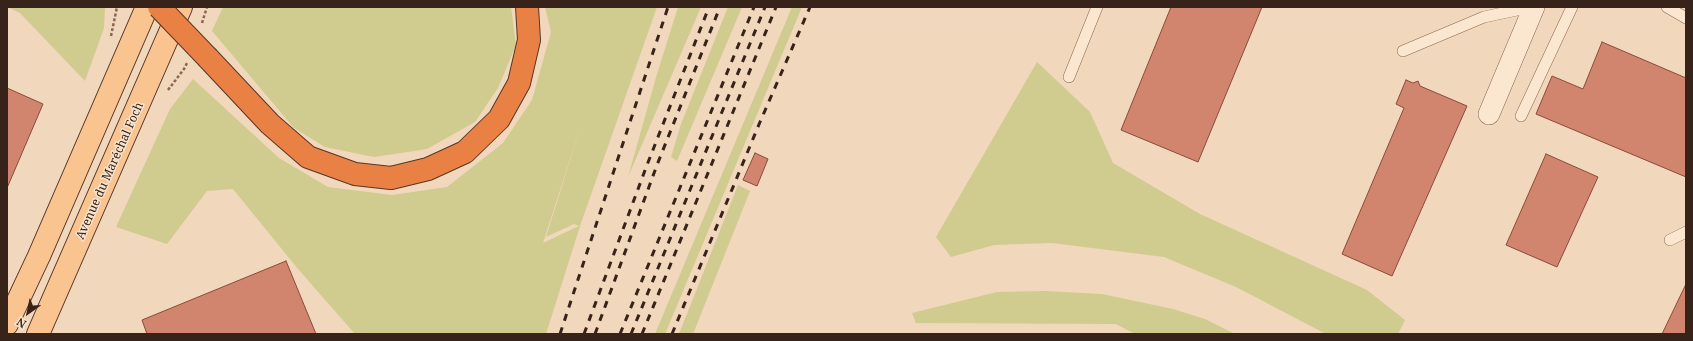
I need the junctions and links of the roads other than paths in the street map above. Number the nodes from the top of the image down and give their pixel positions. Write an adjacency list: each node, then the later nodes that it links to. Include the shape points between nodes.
1 (147, 7): 16 (main road)
2 (159, 7): 4 (highway, bridge, via 270,124 308,157 355,174 391,178 428,169 465,152 499,119 519,83 529,40)
3 (181, 7): 17 (main road, Avenue du Maréchal Foch)
4 (527, 7)
5 (1097, 7): 11 (lane)
6 (1533, 7): 10 (lane, via 1484,18); 12 (street)
7 (1572, 7): 13 (lane)
8 (1667, 7): 9 (lane)
9 (1686, 18)
10 (1403, 51)
11 (1069, 77)
12 (1489, 114)
13 (1521, 116)
14 (1686, 232): 15 (lane)
15 (1670, 240)
16 (7, 324)
17 (38, 334)

